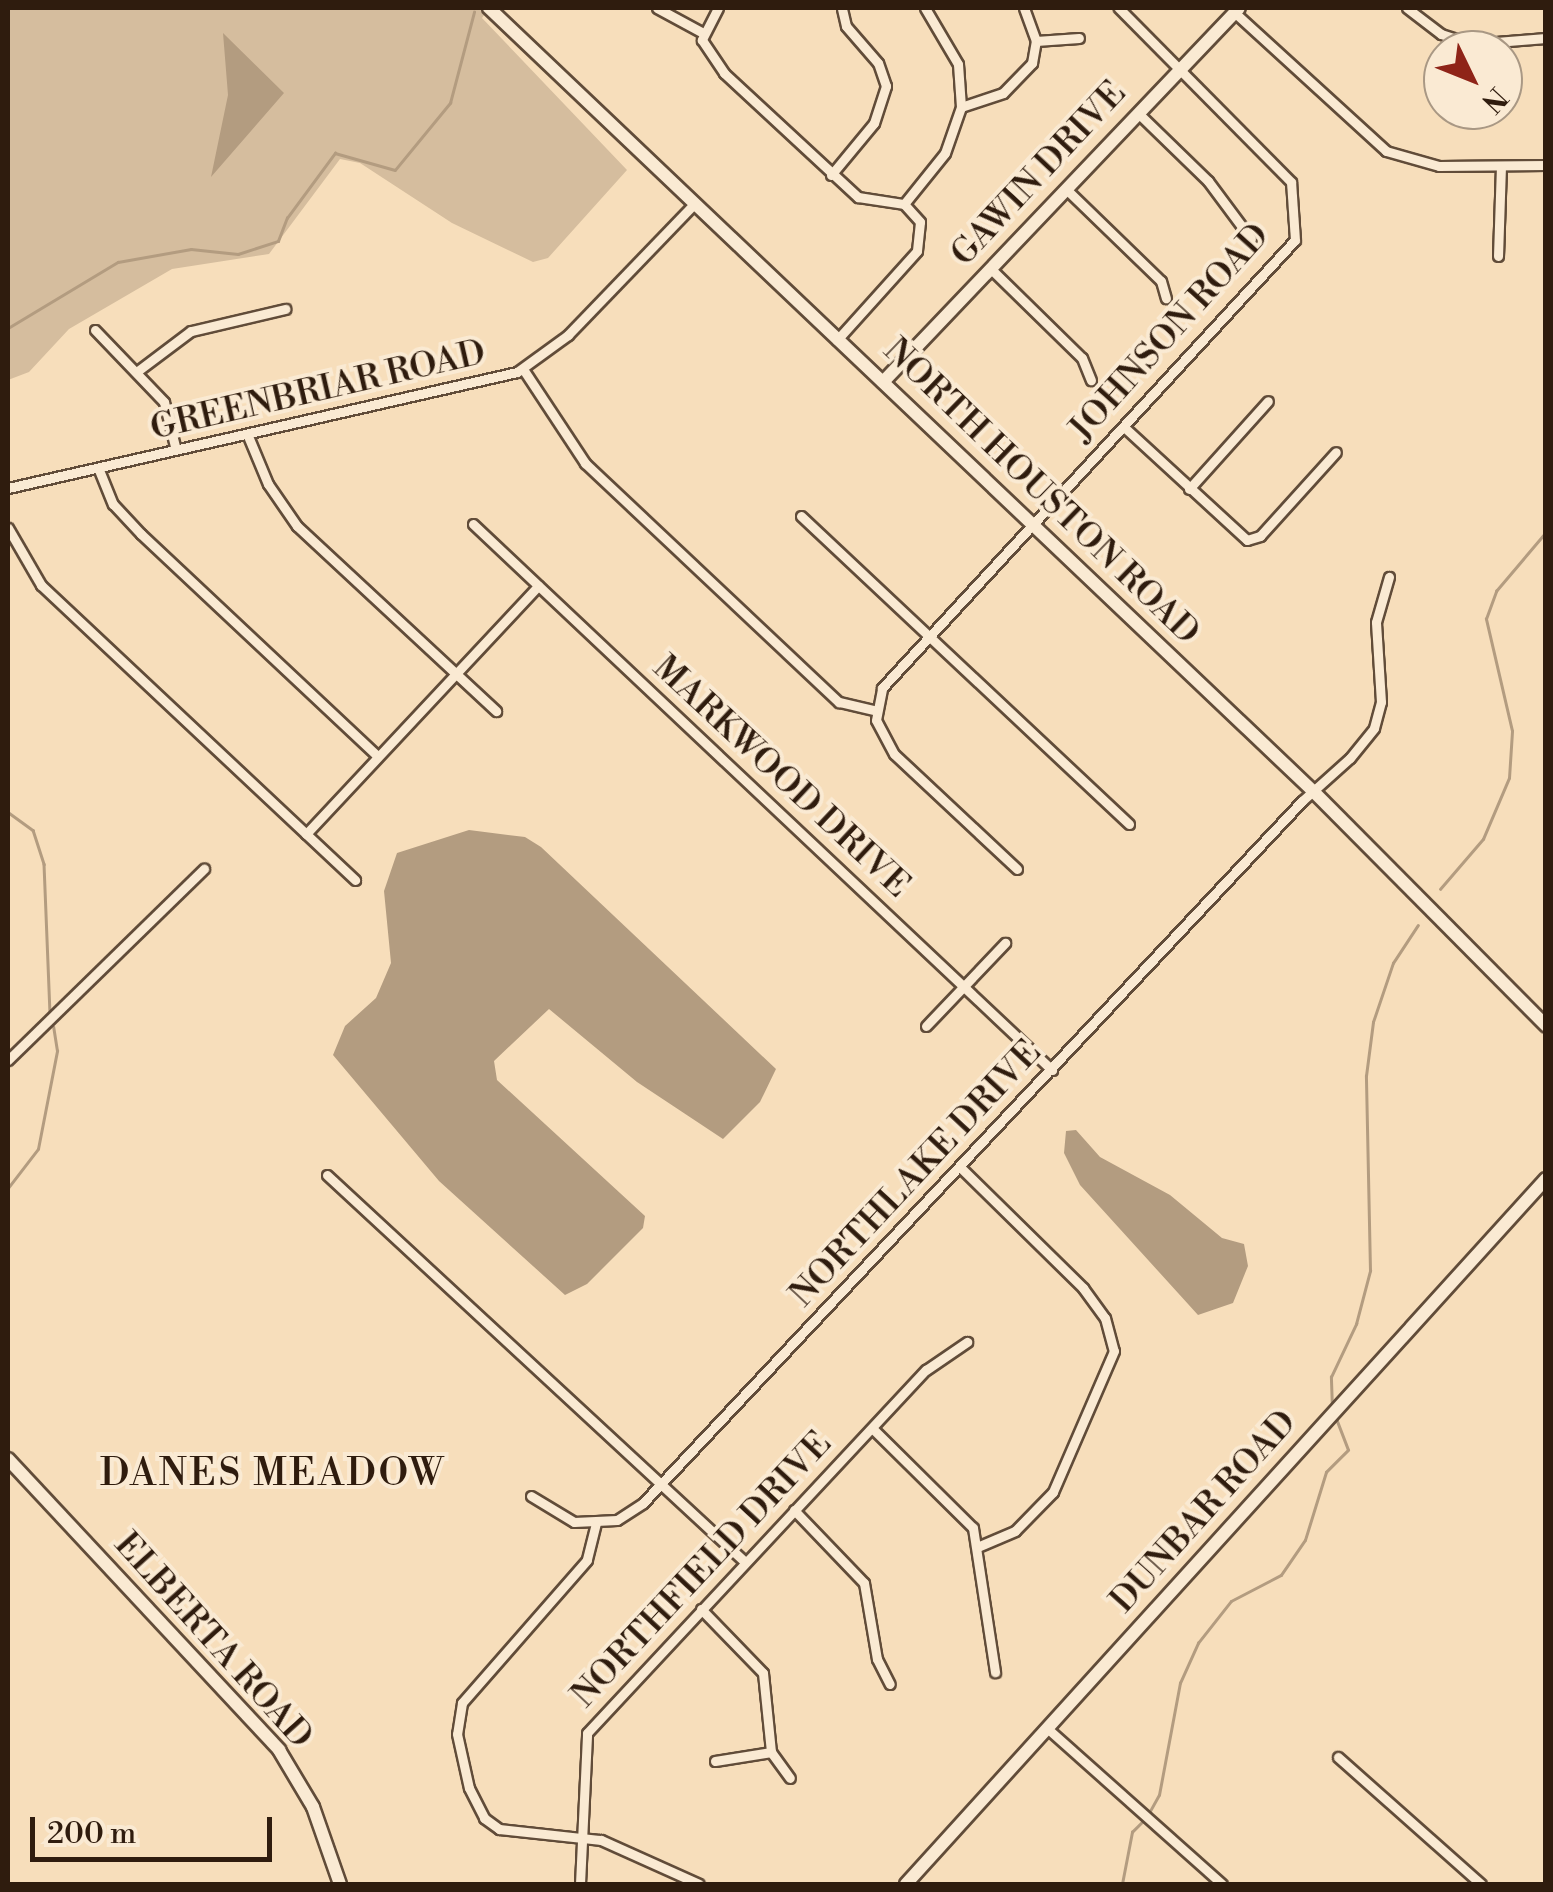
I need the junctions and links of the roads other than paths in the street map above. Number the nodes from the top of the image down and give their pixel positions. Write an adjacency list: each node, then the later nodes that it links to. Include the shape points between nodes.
1 (489, 8): 21 (street, NORTH HOUSTON ROAD)
2 (657, 8): 10 (street)
3 (718, 8): 10 (street)
4 (842, 8): 19 (street, via 846,26 878,63 886,86 874,123)
5 (925, 8): 15 (street, via 958,64)
6 (1024, 8): 13 (street)
7 (1119, 8): 14 (street, JOHNSON ROAD)
8 (1406, 8): 12 (street, via 1441,34 1471,44)
9 (1236, 10): 14 (street, GAWIN DRIVE); 18 (street, via 1386,152 1439,166)
10 (702, 33): 19 (street, via 709,57)
11 (1079, 38): 13 (street)
12 (1546, 38)
13 (1036, 41): 15 (street, via 1032,63 1002,93)
14 (1180, 67): 16 (street, GAWIN DRIVE); 35 (street, JOHNSON ROAD, via 1291,182 1295,240)
15 (961, 106): 22 (street, via 945,154)
16 (1138, 113): 20 (street, GAWIN DRIVE); 23 (street, via 1208,182)
17 (1546, 165): 18 (street)
18 (1501, 166): 24 (street)
19 (831, 174): 22 (street, via 874,204)
20 (1066, 190): 25 (street, GAWIN DRIVE); 26 (street, via 1161,282)
21 (695, 203): 29 (street, NORTH HOUSTON ROAD); 30 (street, GREENBRIAR ROAD, via 568,335)
22 (904, 204): 29 (street, via 920,222 917,251)
23 (1251, 239)
24 (1498, 256)
25 (990, 269): 32 (street, via 1082,358); 33 (street, GAWIN DRIVE)
26 (1166, 298)
27 (285, 309): 31 (street, via 191,331)
28 (95, 330): 31 (street)
29 (837, 340): 33 (street, NORTH HOUSTON ROAD)
30 (523, 369): 36 (street, GREENBRIAR ROAD, via 483,385); 51 (street, via 585,462 839,702)
31 (139, 370): 37 (street, via 164,402)
32 (1091, 380)
33 (883, 382): 44 (street, NORTH HOUSTON ROAD)
34 (1268, 401): 41 (street)
35 (1124, 427): 41 (street); 44 (street, JOHNSON ROAD)
36 (248, 436): 37 (street, GREENBRIAR ROAD); 49 (street, via 268,484 297,526)
37 (176, 450): 39 (street, GREENBRIAR ROAD)
38 (1336, 452): 41 (street, via 1260,536 1246,540)
39 (98, 470): 40 (street, GREENBRIAR ROAD); 52 (street, via 114,504 141,534)
40 (8, 488)
41 (1190, 489)
42 (801, 516): 48 (street)
43 (473, 524): 47 (street, MARKWOOD DRIVE)
44 (1030, 525): 48 (street, JOHNSON ROAD); 53 (street, NORTH HOUSTON ROAD)
45 (8, 528): 55 (street, via 50,594)
46 (1389, 577): 53 (street, NORTHLAKE DRIVE, via 1376,622 1381,702 1374,728)
47 (538, 586): 49 (street); 60 (street, MARKWOOD DRIVE)
48 (928, 636): 51 (street, JOHNSON ROAD, via 890,676); 54 (street)
49 (455, 672): 50 (street); 52 (street)
50 (496, 712)
51 (877, 712): 56 (street, via 894,754)
52 (377, 756): 55 (street)
53 (1312, 791): 62 (street, NORTH HOUSTON ROAD); 64 (street, NORTHLAKE DRIVE)
54 (1129, 824)
55 (306, 834): 58 (street)
56 (1017, 869)
57 (204, 870): 63 (street)
58 (355, 880)
59 (1004, 943): 60 (street)
60 (964, 986): 61 (street); 64 (street, MARKWOOD DRIVE)
61 (926, 1026)
62 (1546, 1026)
63 (8, 1060)
64 (1052, 1070): 65 (street, NORTHLAKE DRIVE)
65 (960, 1167): 71 (street, NORTHLAKE DRIVE); 75 (street, via 1083,1288 1105,1318 1114,1351 1053,1492 1015,1531)
66 (327, 1175): 71 (street)
67 (1546, 1179): 80 (street, DUNBAR ROAD)
68 (967, 1342): 69 (street, NORTHFIELD DRIVE, via 926,1370)
69 (872, 1428): 73 (street, NORTHFIELD DRIVE); 75 (street, via 965,1516)
70 (8, 1459): 86 (street, ELBERTA ROAD, via 279,1750 313,1807)
71 (662, 1485): 74 (street, NORTHLAKE DRIVE, via 633,1511); 76 (street)
72 (532, 1496): 74 (street, via 563,1517)
73 (794, 1510): 76 (street, NORTHFIELD DRIVE); 79 (street, via 864,1583 877,1658)
74 (596, 1523): 85 (street, via 587,1560 470,1688 458,1734 469,1788 484,1818 517,1834)
75 (979, 1546): 78 (street)
76 (744, 1562): 77 (street, NORTHFIELD DRIVE)
77 (701, 1609): 81 (street, via 763,1673); 85 (street, NORTHFIELD DRIVE, via 587,1733)
78 (995, 1672)
79 (890, 1684)
80 (1048, 1728): 89 (street, DUNBAR ROAD); 90 (street)
81 (771, 1752): 83 (street); 84 (street)
82 (1338, 1757): 91 (street)
83 (715, 1761)
84 (790, 1778)
85 (582, 1835): 87 (street, NORTHFIELD DRIVE); 88 (street)
86 (340, 1884)
87 (580, 1884)
88 (699, 1884)
89 (906, 1884)
90 (1222, 1884)
91 (1481, 1884)

